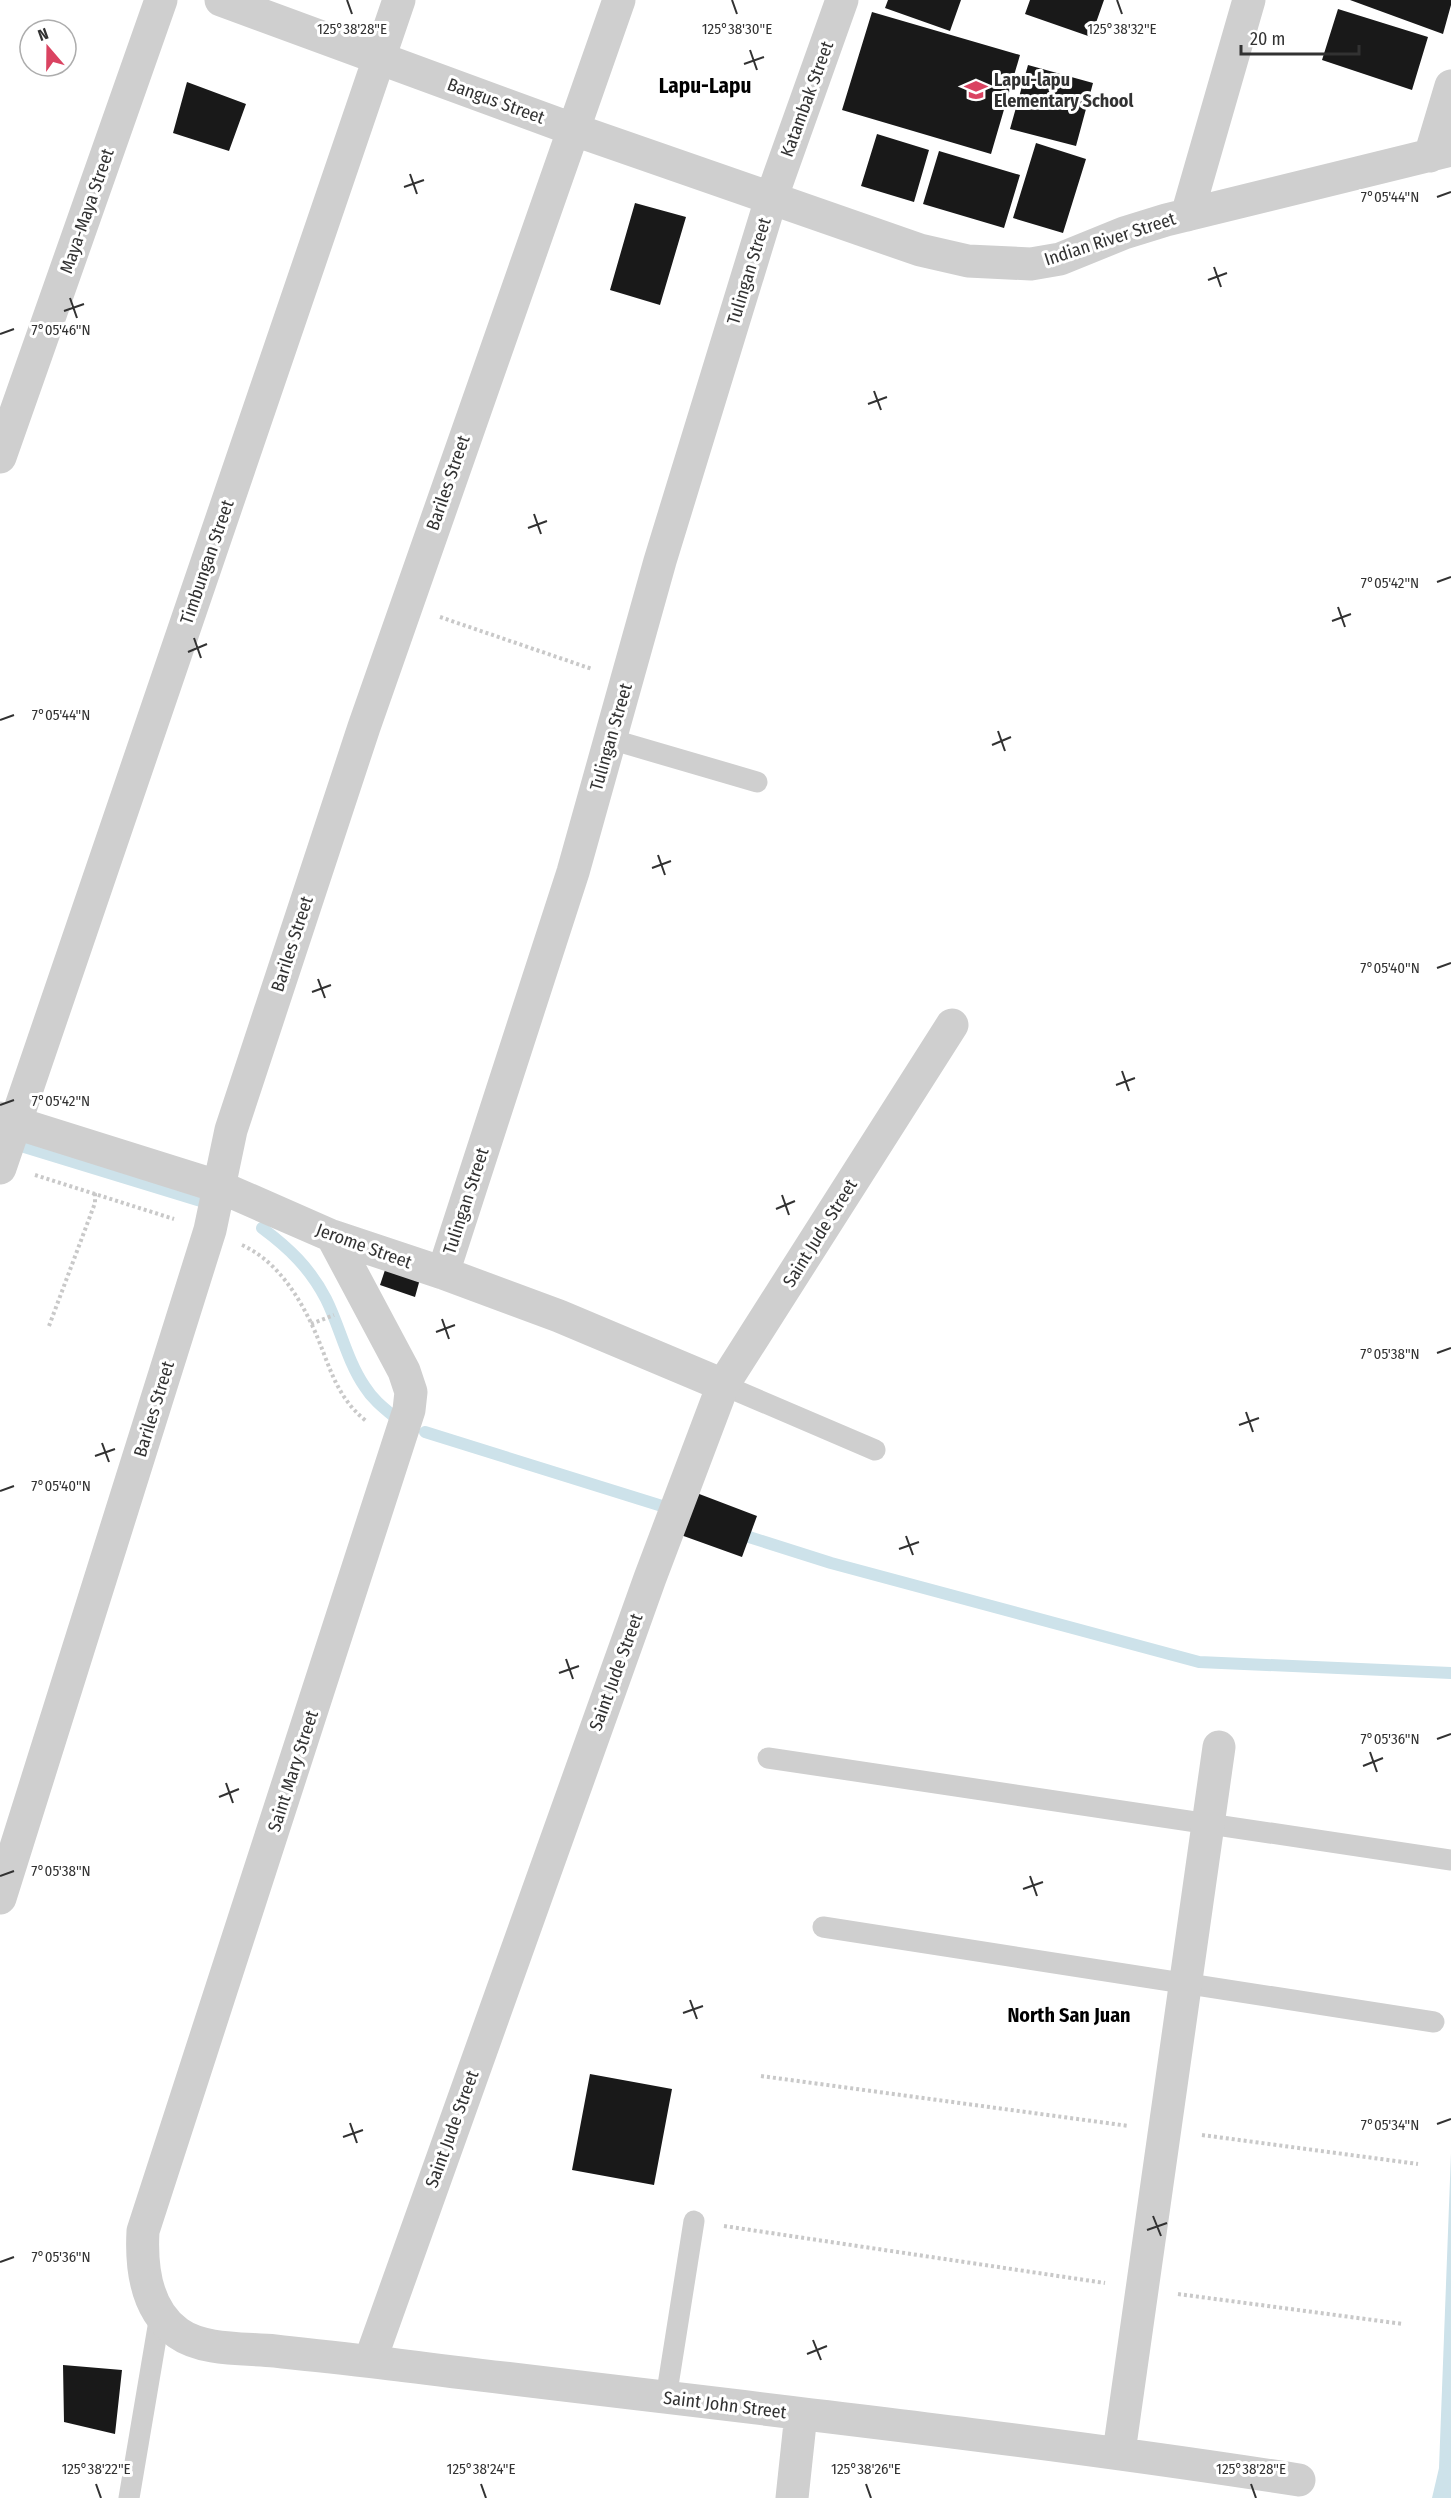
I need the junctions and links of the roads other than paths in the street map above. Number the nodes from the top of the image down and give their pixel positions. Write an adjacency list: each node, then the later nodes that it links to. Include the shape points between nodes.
1 (162, 0): 13 (street, Maya-Maya Street)
2 (221, 0): 7 (street, Bangus Street)
3 (399, 0): 7 (street, Timbungan Street)
4 (619, 0): 9 (street, Bariles Street)
5 (842, 0): 11 (street, Katambak Street)
6 (1249, 0): 12 (street)
7 (379, 58): 9 (street, Bangus Street); 17 (street, Timbungan Street)
8 (1451, 86): 10 (street)
9 (572, 129): 11 (street, Bangus Street); 19 (street, Bariles Street, via 406,605 231,1130)
10 (1440, 153): 12 (street, Indian River Street)
11 (771, 199): 12 (street, Indian River Street, via 920,250 968,261 1030,264 1060,259 1125,233); 14 (street, Tulingan Street)
12 (1187, 215)
13 (0, 457)
14 (610, 739): 15 (lane); 21 (street, Tulingan Street, via 573,872)
15 (757, 782)
16 (952, 1025): 22 (street, Saint Jude Street)
17 (8, 1121): 18 (street, Timbungan Street); 19 (street, Jerome Street)
18 (0, 1168)
19 (220, 1187): 20 (street, Jerome Street); 28 (street, Bariles Street, via 210,1230)
20 (332, 1236): 21 (street, Jerome Street); 33 (street, Saint Mary Street, via 404,1371 411,1392 409,1410 143,2231 146,2284)
21 (443, 1273): 22 (street, Jerome Street, via 559,1316)
22 (723, 1385): 23 (lane); 34 (street, Saint Jude Street, via 650,1578)
23 (875, 1450)
24 (1220, 1747): 26 (street)
25 (768, 1758): 26 (lane)
26 (1209, 1824): 27 (lane); 30 (street)
27 (1451, 1860)
28 (0, 1898)
29 (824, 1927): 30 (lane)
30 (1186, 1983): 31 (lane); 37 (street)
31 (1434, 2022)
32 (694, 2221): 35 (lane)
33 (160, 2315): 34 (street, Saint John Street, via 179,2334 205,2344); 39 (lane)
34 (370, 2361): 35 (street, Saint John Street)
35 (666, 2398): 36 (street, Saint John Street)
36 (801, 2415): 37 (street, Saint John Street); 40 (street)
37 (1119, 2452): 38 (street, Saint John Street)
38 (1299, 2480)
39 (129, 2498)
40 (792, 2498)

